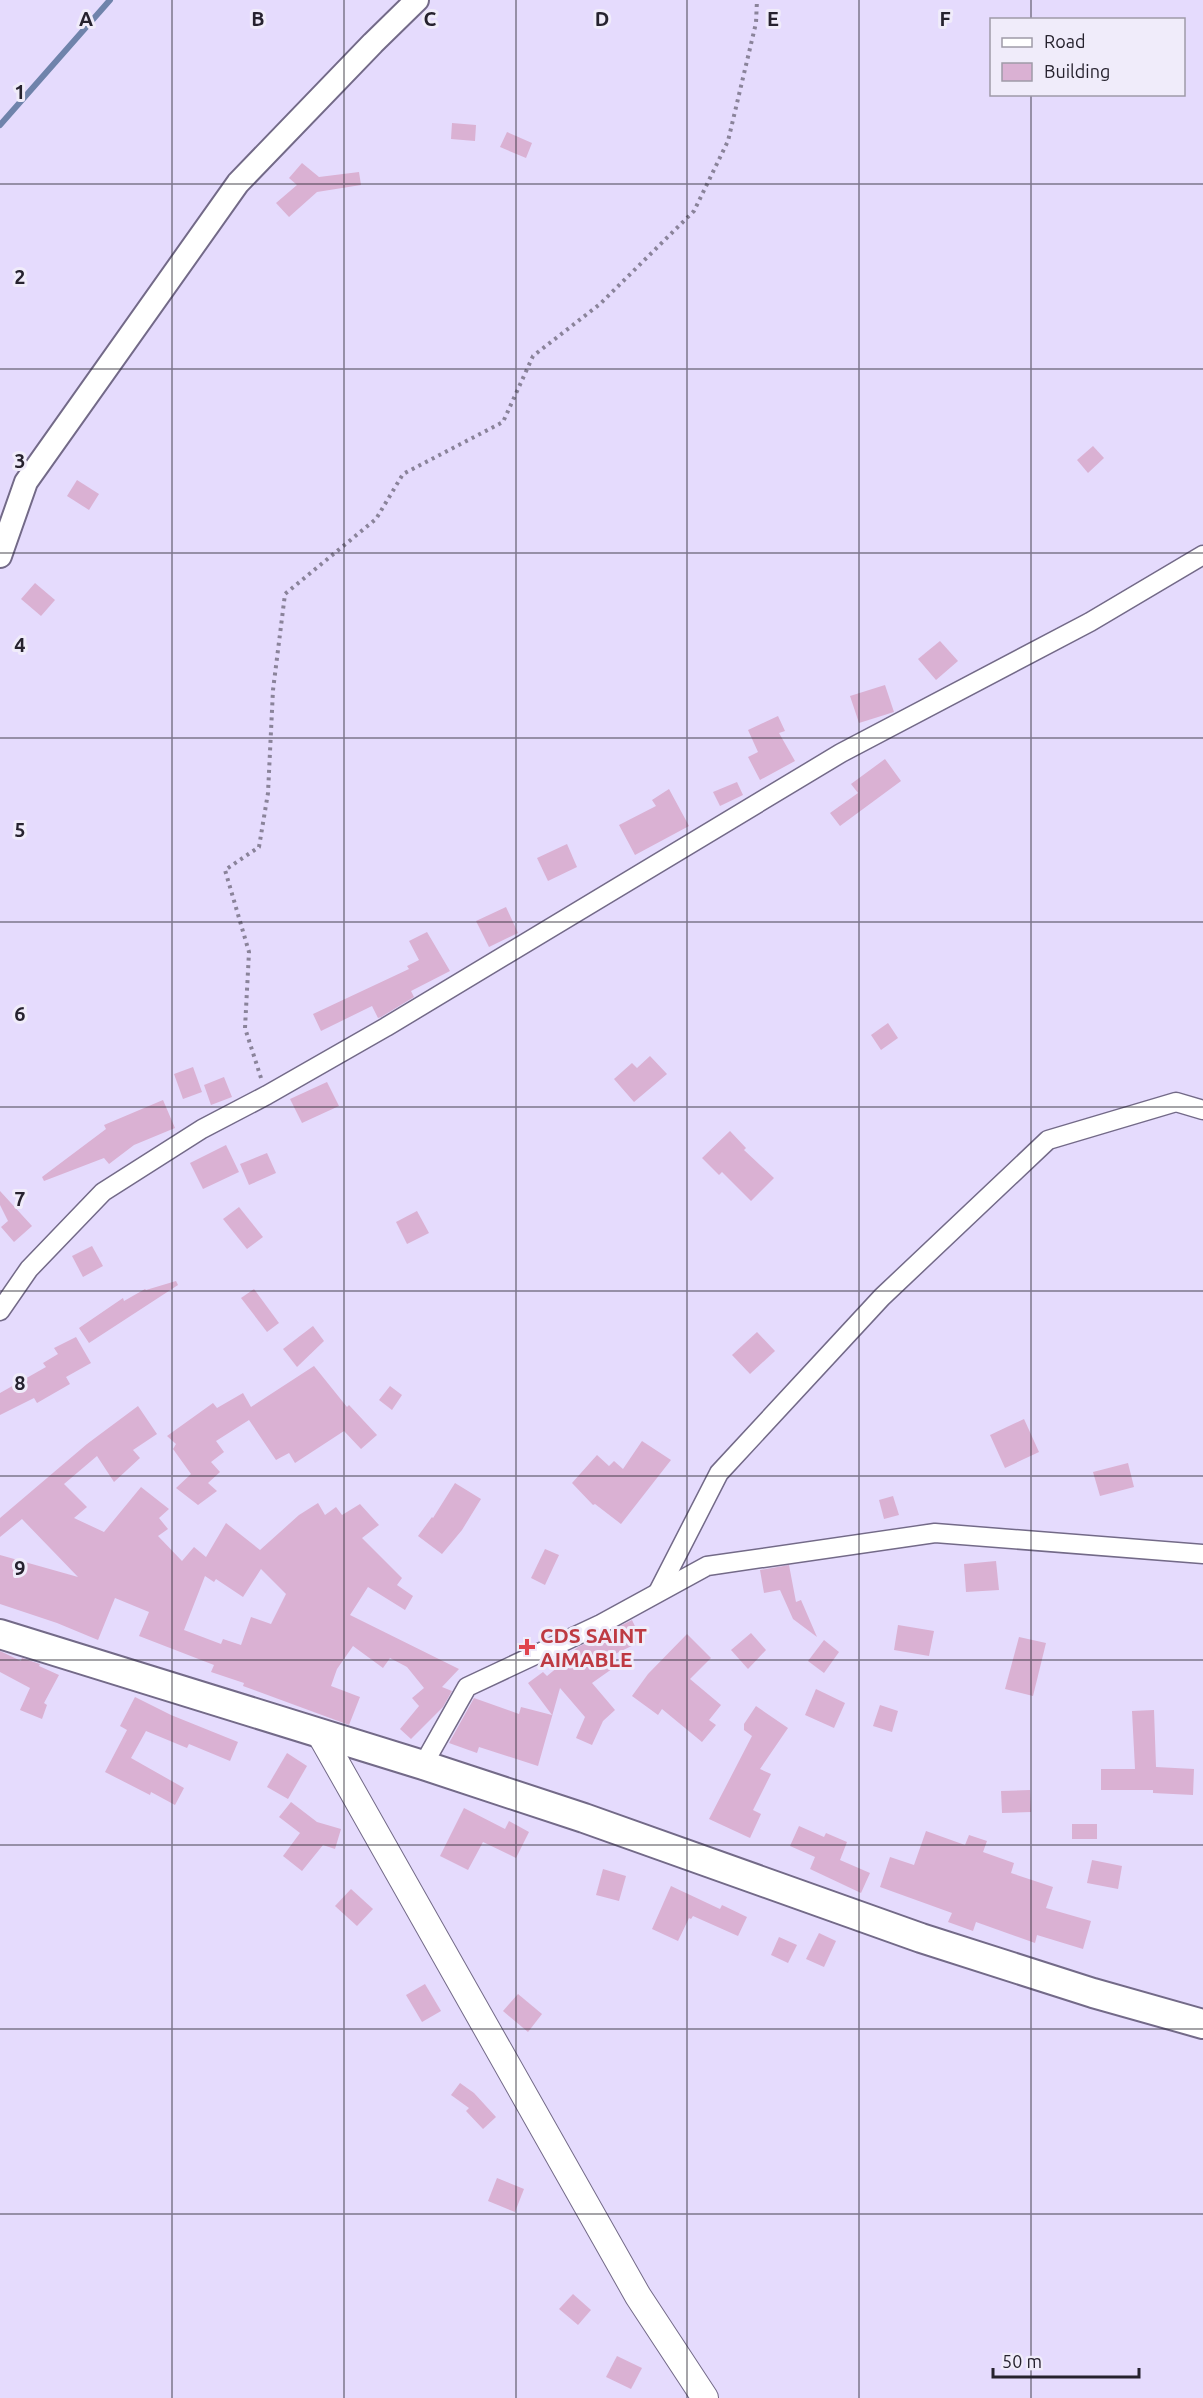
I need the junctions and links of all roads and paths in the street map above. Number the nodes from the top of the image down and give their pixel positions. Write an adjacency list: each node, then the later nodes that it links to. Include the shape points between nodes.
1 (417, 0): 4 (street, via 238,183 26,482)
2 (757, 0): 5 (path, via 756,23 728,141 694,211 600,304 533,356 503,422 403,474 376,519 285,594 273,690 268,793 259,848 225,870 249,952 245,1028)
3 (1203, 555): 5 (street, via 1090,622 841,753)
4 (0, 556)
5 (267, 1095): 7 (street, via 202,1129 102,1192 29,1269)
6 (1203, 1110): 9 (street, via 1176,1102 1047,1140 882,1297 718,1473)
7 (0, 1311)
8 (1203, 1554): 9 (street, via 936,1533 707,1566)
9 (658, 1592): 12 (street, via 601,1624 467,1687)
10 (0, 1634): 11 (main road)
11 (320, 1734): 12 (main road); 14 (main road, via 638,2296)
12 (423, 1766): 13 (main road, via 584,1818 921,1938 1093,1994)
13 (1203, 2024)
14 (705, 2398)

